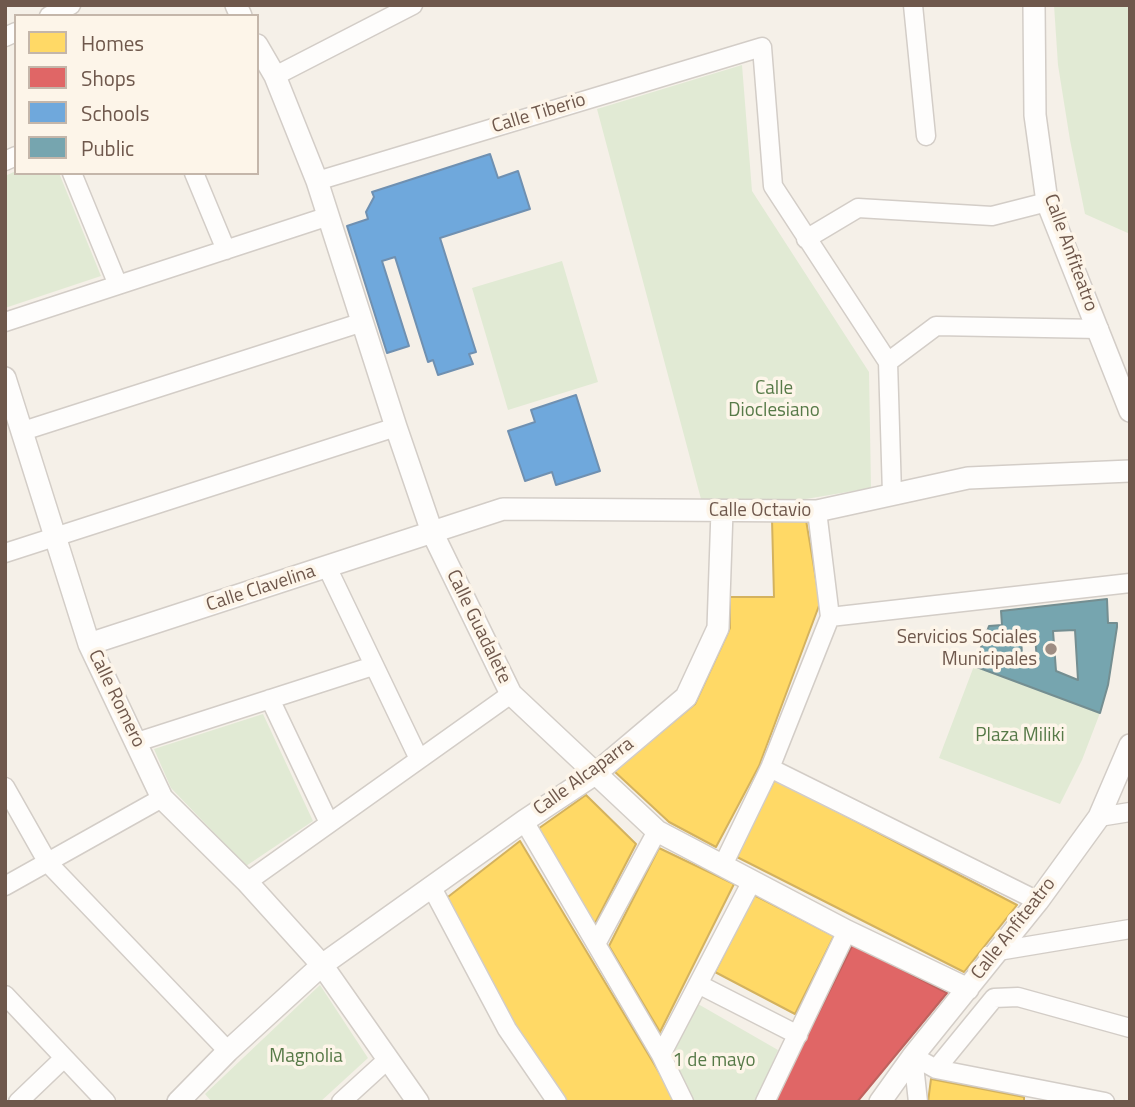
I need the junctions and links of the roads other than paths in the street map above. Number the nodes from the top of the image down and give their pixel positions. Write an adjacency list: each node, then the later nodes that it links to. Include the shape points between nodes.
1 (71, 5): 5 (street)
2 (413, 5): 7 (street)
3 (914, 5): 8 (street)
4 (1034, 5): 12 (street, Calle Anfiteatro, via 1035,115)
5 (53, 14)
6 (259, 48): 7 (street, Calle Guadalete)
7 (275, 76): 11 (street, Calle Guadalete)
8 (926, 135)
9 (73, 175): 16 (street)
10 (195, 175): 15 (street)
11 (317, 180): 13 (street, Calle Guadalete); 14 (street, Calle Tiberio, via 762,47 773,186)
12 (1048, 202): 14 (street, via 992,216 858,208); 19 (street, Calle Anfiteatro)
13 (329, 216): 15 (street); 17 (street, Calle Guadalete)
14 (806, 239): 20 (street)
15 (226, 250): 16 (street)
16 (118, 285): 18 (street)
17 (363, 322): 23 (street, Calle Guadalete); 24 (street)
18 (5, 323)
19 (1099, 330): 20 (street, via 936,326); 22 (street, Calle Anfiteatro)
20 (888, 362): 26 (street)
21 (5, 378): 24 (street, Calle Romero)
22 (1130, 411)
23 (396, 427): 29 (street, Calle Guadalete); 30 (street)
24 (23, 431): 30 (street, Calle Romero)
25 (1130, 471): 26 (street, Calle Octavio, via 968,478)
26 (892, 494): 28 (street, Calle Octavio)
27 (722, 511): 28 (street, Calle Octavio); 29 (street, Calle Octavio, via 503,509); 43 (street, Calle Alcaparra, via 718,628 686,697)
28 (817, 511): 34 (street)
29 (432, 533): 32 (street, Calle Clavelina); 37 (street, Calle Guadalete)
30 (56, 536): 31 (street); 35 (street, Calle Romero)
31 (5, 553)
32 (327, 568): 35 (street, Calle Clavelina); 36 (street)
33 (1130, 583): 34 (street)
34 (830, 617): 42 (street)
35 (89, 644): 39 (street, Calle Romero)
36 (373, 666): 38 (street); 41 (street)
37 (511, 694): 41 (street); 43 (street, Calle Guadalete)
38 (270, 699): 39 (street); 49 (street)
39 (137, 742): 45 (street, Calle Romero)
40 (1130, 745): 47 (street, Calle Anfiteatro)
41 (419, 759): 49 (street)
42 (770, 768): 52 (street); 57 (street)
43 (595, 774): 48 (street, Calle Alcaparra); 50 (street, Calle Guadalete)
44 (5, 788): 51 (street)
45 (162, 798): 51 (street); 54 (street, Calle Romero)
46 (1130, 812): 47 (street)
47 (1099, 817): 57 (street, Calle Anfiteatro)
48 (524, 821): 56 (street, Calle Alcaparra); 60 (street)
49 (329, 823): 54 (street)
50 (657, 831): 52 (street, Calle Guadalete); 60 (street)
51 (48, 863): 55 (street); 68 (street)
52 (723, 865): 53 (street, Calle Guadalete)
53 (752, 881): 59 (street, Calle Guadalete); 63 (street)
54 (247, 882): 62 (street, Calle Romero)
55 (5, 886)
56 (431, 886): 62 (street, Calle Alcaparra); 80 (street, via 507,1028)
57 (1038, 901): 61 (street, Calle Anfiteatro)
58 (1130, 929): 61 (street)
59 (847, 931): 64 (street, Calle Guadalete); 67 (street)
60 (596, 944): 69 (street)
61 (998, 951): 64 (street, Calle Anfiteatro)
62 (322, 965): 68 (street, Calle Alcaparra); 72 (street, Calle Romero)
63 (698, 984): 67 (street); 69 (street)
64 (968, 989): 70 (street, Calle Anfiteatro)
65 (5, 995): 71 (street)
66 (1130, 1028): 73 (street, via 1018,997 994,998)
67 (797, 1035): 82 (street)
68 (228, 1051): 75 (street, Calle Alcaparra)
69 (661, 1055): 81 (street)
70 (914, 1056): 73 (street); 83 (street, Calle Anfiteatro); 84 (street)
71 (64, 1058): 76 (street); 77 (street)
72 (387, 1060): 78 (street); 79 (street, Calle Romero)
73 (936, 1069): 74 (street)
74 (1034, 1095): 85 (street)
75 (186, 1099)
76 (18, 1102)
77 (106, 1102)
78 (341, 1102)
79 (418, 1102)
80 (557, 1102)
81 (684, 1102)
82 (765, 1102)
83 (880, 1102)
84 (918, 1102)
85 (1105, 1102)

